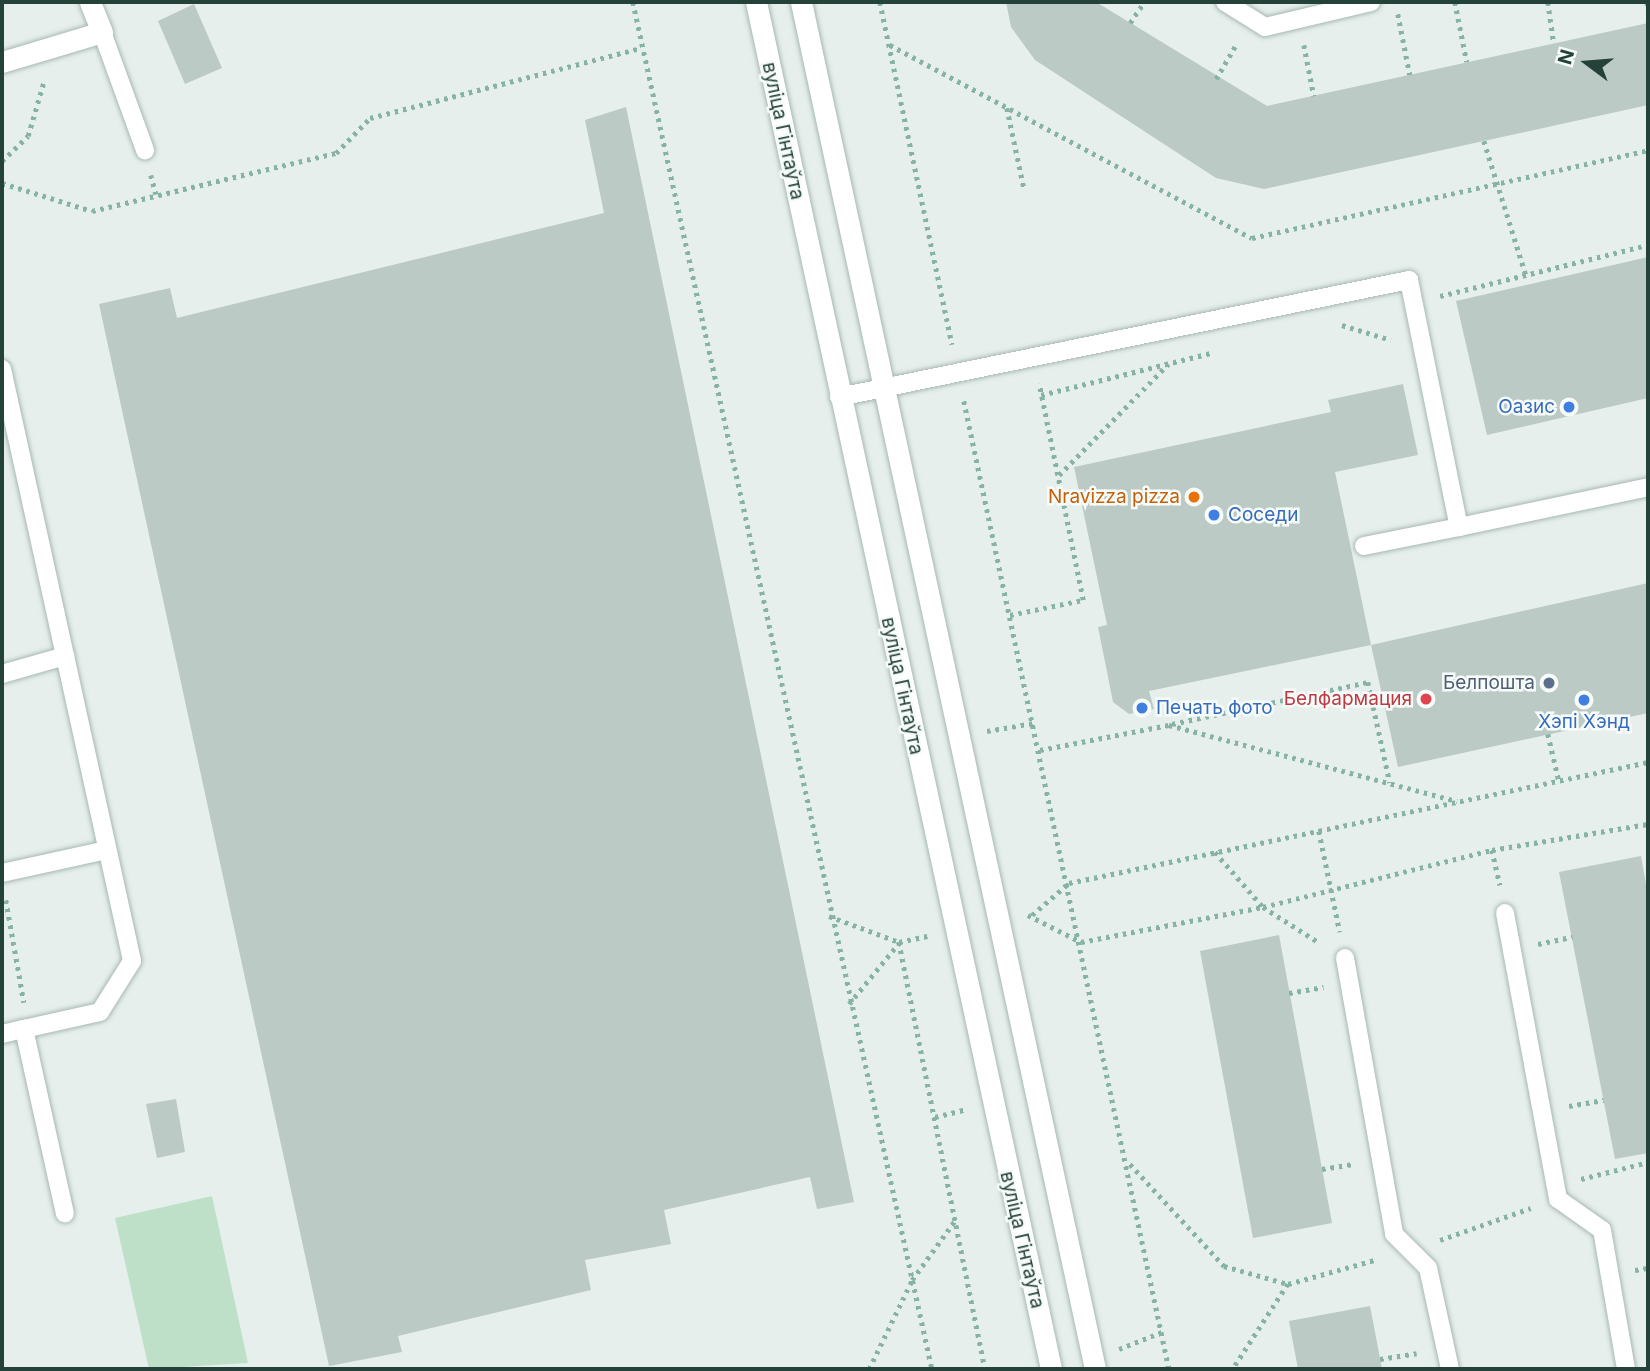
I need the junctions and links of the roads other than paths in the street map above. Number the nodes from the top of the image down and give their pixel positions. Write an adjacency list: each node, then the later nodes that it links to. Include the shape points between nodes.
1 (90, 2): 6 (main road)
2 (756, 2): 11 (main road, вуліца Гінтаўта)
3 (801, 2): 10 (main road)
4 (1225, 2): 5 (lane, via 1265,27)
5 (1371, 2)
6 (102, 32): 7 (main road); 8 (lane)
7 (2, 62)
8 (145, 150)
9 (2, 369): 15 (lane)
10 (884, 388): 11 (lane); 13 (lane, via 1409,280); 25 (main road)
11 (839, 397): 24 (main road, вуліца Гінтаўта)
12 (1648, 487): 13 (lane)
13 (1459, 527): 14 (lane)
14 (1364, 546)
15 (65, 656): 16 (lane); 17 (lane)
16 (2, 674)
17 (107, 850): 18 (lane); 21 (lane, via 132,961 100,1012)
18 (3, 880)
19 (1505, 913): 27 (lane, via 1557,1192 1602,1230)
20 (1345, 958): 26 (lane, via 1394,1234 1428,1268)
21 (26, 1028): 22 (lane); 23 (lane)
22 (2, 1034)
23 (65, 1214)
24 (1051, 1369)
25 (1095, 1369)
26 (1451, 1369)
27 (1626, 1369)

